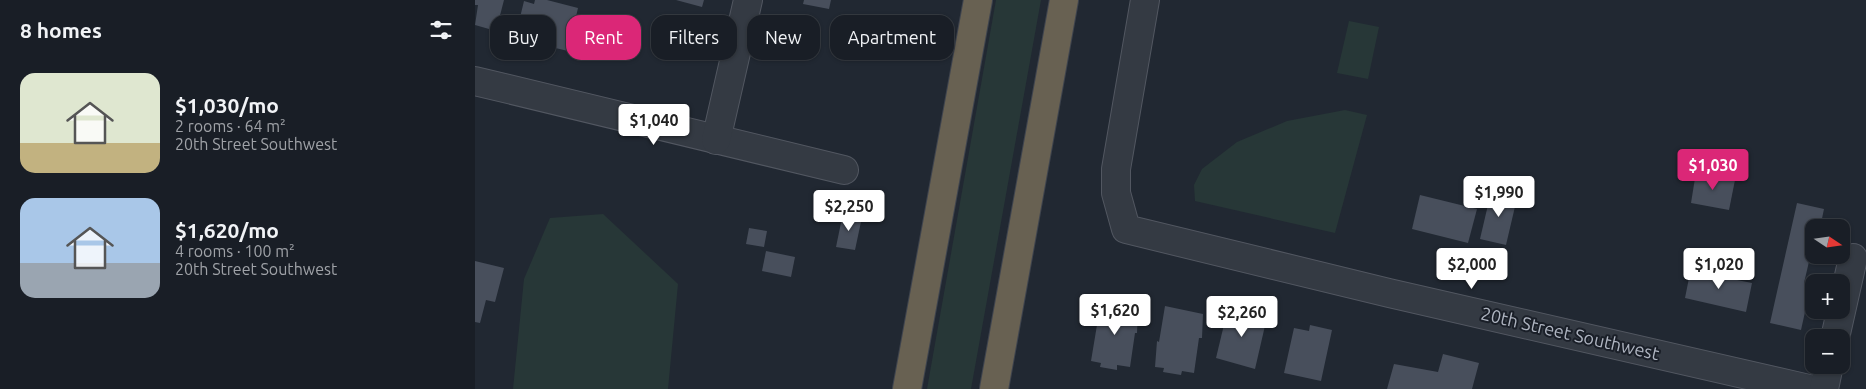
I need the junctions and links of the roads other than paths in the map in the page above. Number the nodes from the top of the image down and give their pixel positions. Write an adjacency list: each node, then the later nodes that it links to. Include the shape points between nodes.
1 (748, 0): 6 (street)
2 (978, 0): 11 (highway)
3 (1064, 0): 12 (highway)
4 (1145, 0): 13 (street, 20th Street Southwest, via 1116,169 1117,193 1126,229)
5 (475, 81): 6 (street)
6 (716, 140): 7 (street)
7 (843, 170)
8 (1853, 258): 9 (street)
9 (1837, 329)
10 (1827, 374): 14 (street)
11 (907, 389)
12 (994, 389)
13 (1809, 389)
14 (1824, 389)

